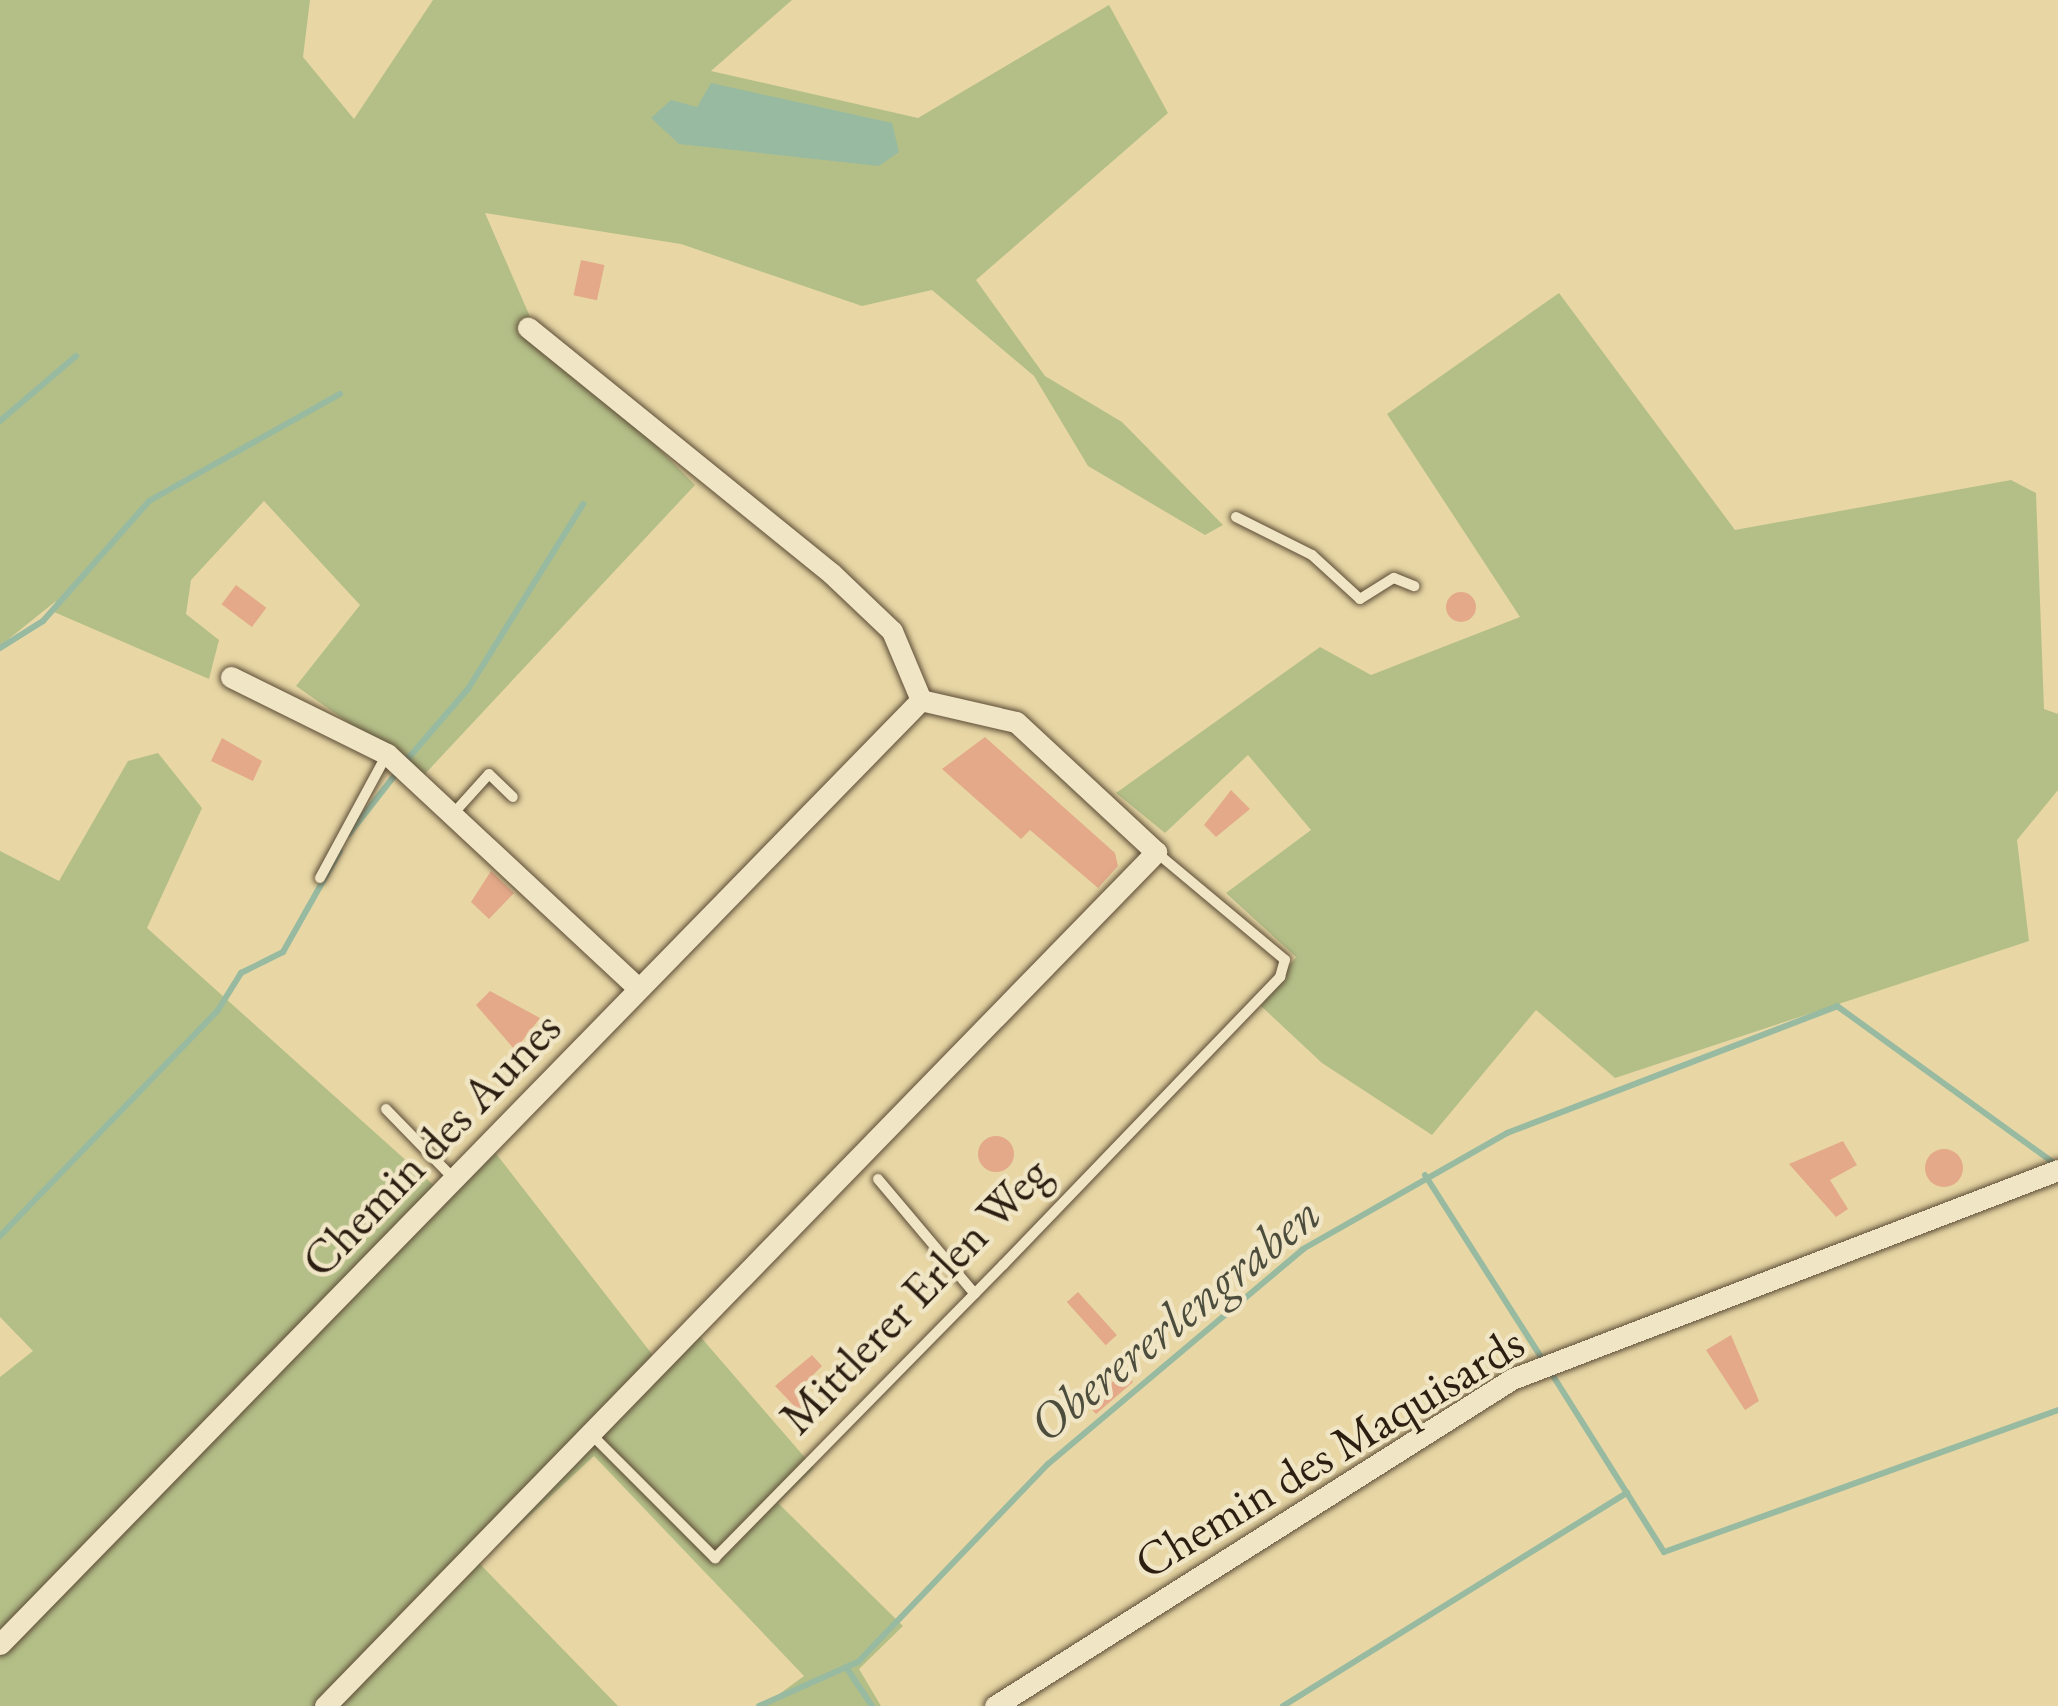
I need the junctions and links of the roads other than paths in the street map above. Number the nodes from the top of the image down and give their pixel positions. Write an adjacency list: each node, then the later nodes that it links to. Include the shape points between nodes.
1 (527, 328): 5 (street, via 831,572 892,631)
2 (1236, 517): 3 (lane, via 1312,555 1360,599 1394,578)
3 (1414, 586)
4 (231, 677): 6 (street)
5 (921, 700): 9 (street, via 1016,722); 11 (street, Chemin des Aunes)
6 (387, 754): 8 (street); 10 (lane)
7 (513, 797): 8 (lane, via 490,774)
8 (452, 815): 11 (street)
9 (1156, 853): 16 (lane, Mittlerer Erlen Weg, via 1285,960 1280,977); 17 (street)
10 (320, 878)
11 (638, 988): 15 (street, Chemin des Aunes)
12 (386, 1109): 15 (lane)
13 (2058, 1170): 20 (street, Chemin des Maquisards, via 1513,1379)
14 (878, 1179): 16 (lane)
15 (455, 1180): 18 (street, Chemin des Aunes)
16 (974, 1294): 17 (lane, Mittlerer Erlen Weg, via 715,1558)
17 (593, 1436): 19 (street)
18 (0, 1644)
19 (325, 1706)
20 (995, 1706)

